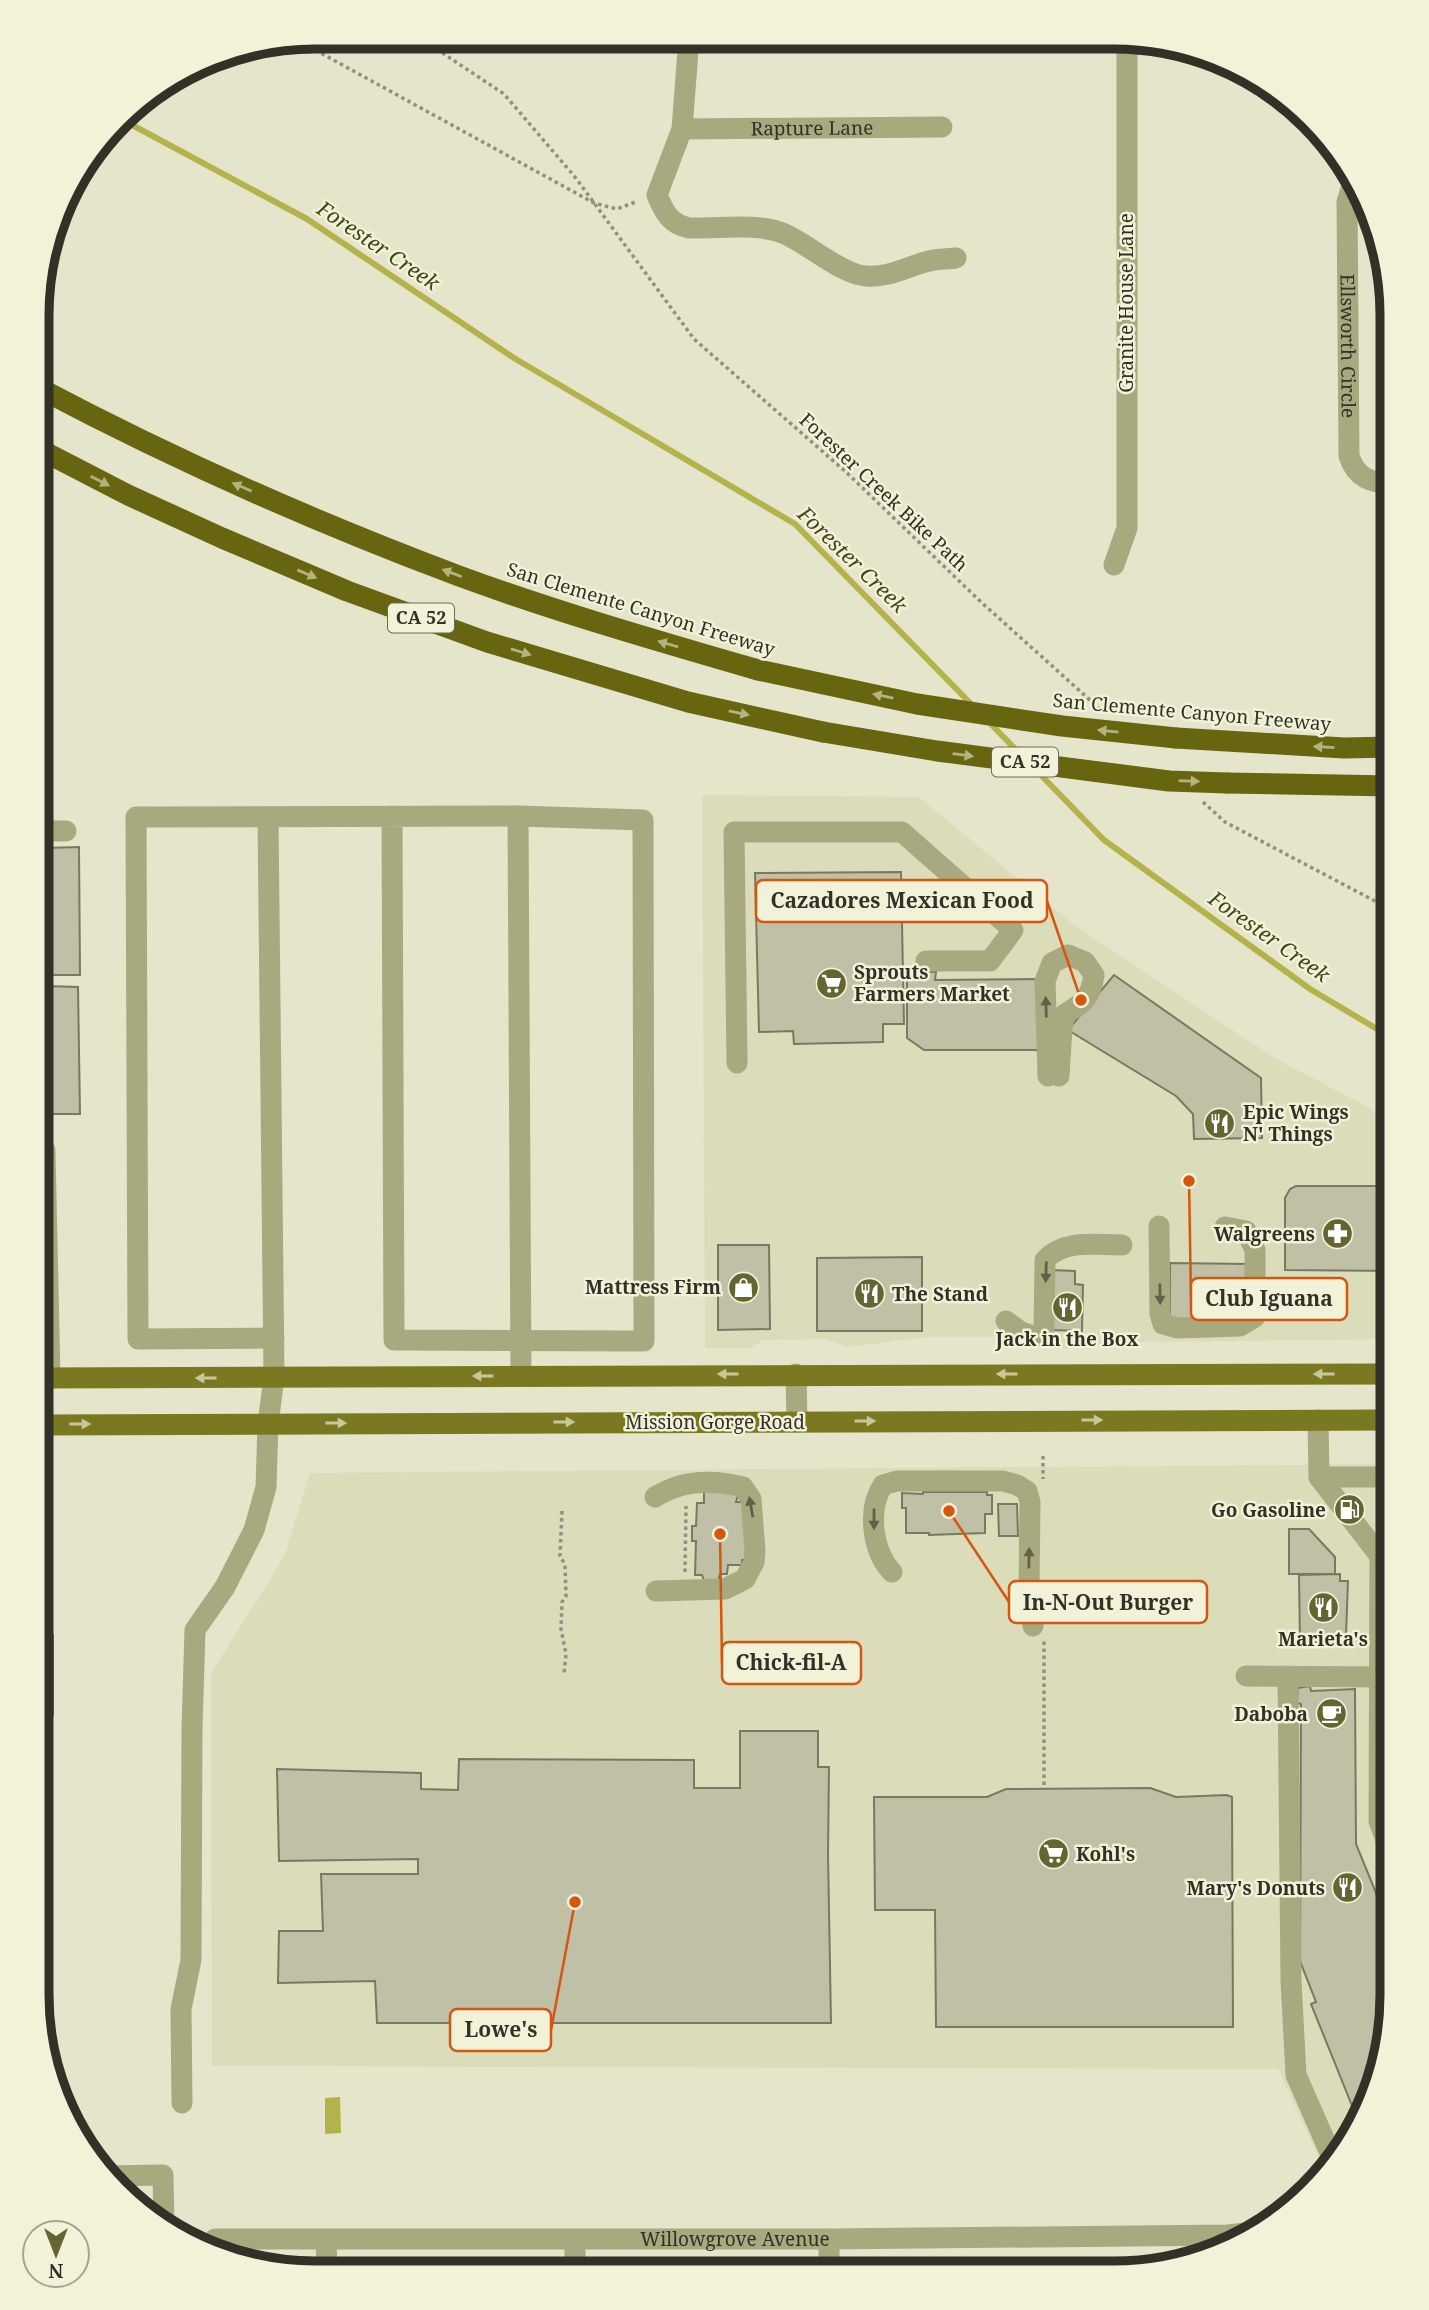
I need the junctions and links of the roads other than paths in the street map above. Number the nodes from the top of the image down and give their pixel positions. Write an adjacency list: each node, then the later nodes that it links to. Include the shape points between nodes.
1 (688, 49): 4 (street)
2 (1128, 50): 10 (street, Granite House Lane, via 1126,528)
3 (942, 127): 4 (street, Rapture Lane)
4 (682, 129): 6 (street, via 657,195 666,216 682,227 775,231 850,272 866,276)
5 (1350, 192): 9 (street, Ellsworth Circle, via 1349,456 1355,470)
6 (956, 258)
7 (49, 393): 11 (highway, San Clemente Canyon Freeway / CA 52, one-way to 7, bridge, via 1176,738 1062,726 917,704 758,670 460,576 204,471)
8 (49, 454): 12 (highway, CA 52, one-way to 12, bridge, via 128,495 346,591 487,642 688,702 937,751 1142,777)
9 (1380, 483)
10 (1114, 565)
11 (1380, 747)
12 (1380, 786)
13 (392, 816): 14 (street); 15 (street); 26 (street, via 394,1339)
14 (518, 816): 26 (street); 26 (street, via 643,820 644,1341)
15 (268, 817): 25 (street); 25 (street, via 136,817 138,1339)
16 (49, 831): 17 (street)
17 (66, 831)
18 (926, 961): 19 (street, via 990,961 1013,930 902,832 734,832)
19 (737, 1063)
20 (1053, 1076): 20 (street, one-way to 20, via 1045,981 1052,963 1068,955 1086,962 1094,975 1091,992 1065,1014)
21 (1159, 1226): 22 (street, one-way to 22, via 1160,1314 1163,1324 1177,1328 1240,1326 1255,1317 1255,1250 1246,1231)
22 (1224, 1227)
23 (1122, 1245): 24 (street, one-way to 24, via 1054,1251 1045,1260 1044,1331 1037,1337)
24 (1006, 1321)
25 (274, 1338): 30 (street)
26 (522, 1339): 29 (street)
27 (796, 1374): 28 (main road, one-way to 27); 29 (main road, one-way to 29); 34 (street)
28 (1380, 1374)
29 (521, 1376): 30 (main road, one-way to 30)
30 (274, 1377): 31 (main road, one-way to 31); 36 (street)
31 (49, 1378)
32 (1318, 1420): 33 (main road, Mission Gorge Road); 34 (main road, Mission Gorge Road, one-way to 32); 37 (street)
33 (1380, 1420)
34 (797, 1422): 36 (main road, Mission Gorge Road, one-way to 34)
35 (49, 1424): 36 (main road, Mission Gorge Road, one-way to 36)
36 (268, 1424): 49 (street, via 266,1487 254,1530 225,1587 195,1630 191,1960 181,2009)
37 (1319, 1477): 38 (street); 40 (street)
38 (1380, 1478)
39 (655, 1497): 42 (street, one-way to 39, via 742,1591 755,1583 759,1569 751,1499 743,1487 723,1482 686,1483)
40 (1380, 1549)
41 (892, 1572): 43 (street, one-way to 41, via 1030,1502 1027,1491 1017,1485 1003,1481 897,1481 883,1485 875,1497 874,1535)
42 (656, 1591)
43 (1033, 1626)
44 (1246, 1676): 45 (street)
45 (1287, 1676): 46 (street); 50 (street, via 1296,2075)
46 (1380, 1677)
47 (1380, 1801): 48 (street)
48 (1380, 1825)
49 (182, 2103)
50 (1329, 2151)
51 (120, 2176): 52 (street, via 163,2175)
52 (164, 2214)
53 (1230, 2235): 57 (street, Willowgrove Avenue)
54 (215, 2239): 55 (street, Willowgrove Avenue)
55 (327, 2239): 56 (street, Willowgrove Avenue); 58 (street)
56 (575, 2239): 57 (street, Willowgrove Avenue); 59 (street)
57 (829, 2239): 60 (street)
58 (327, 2261)
59 (575, 2261)
60 (829, 2261)

